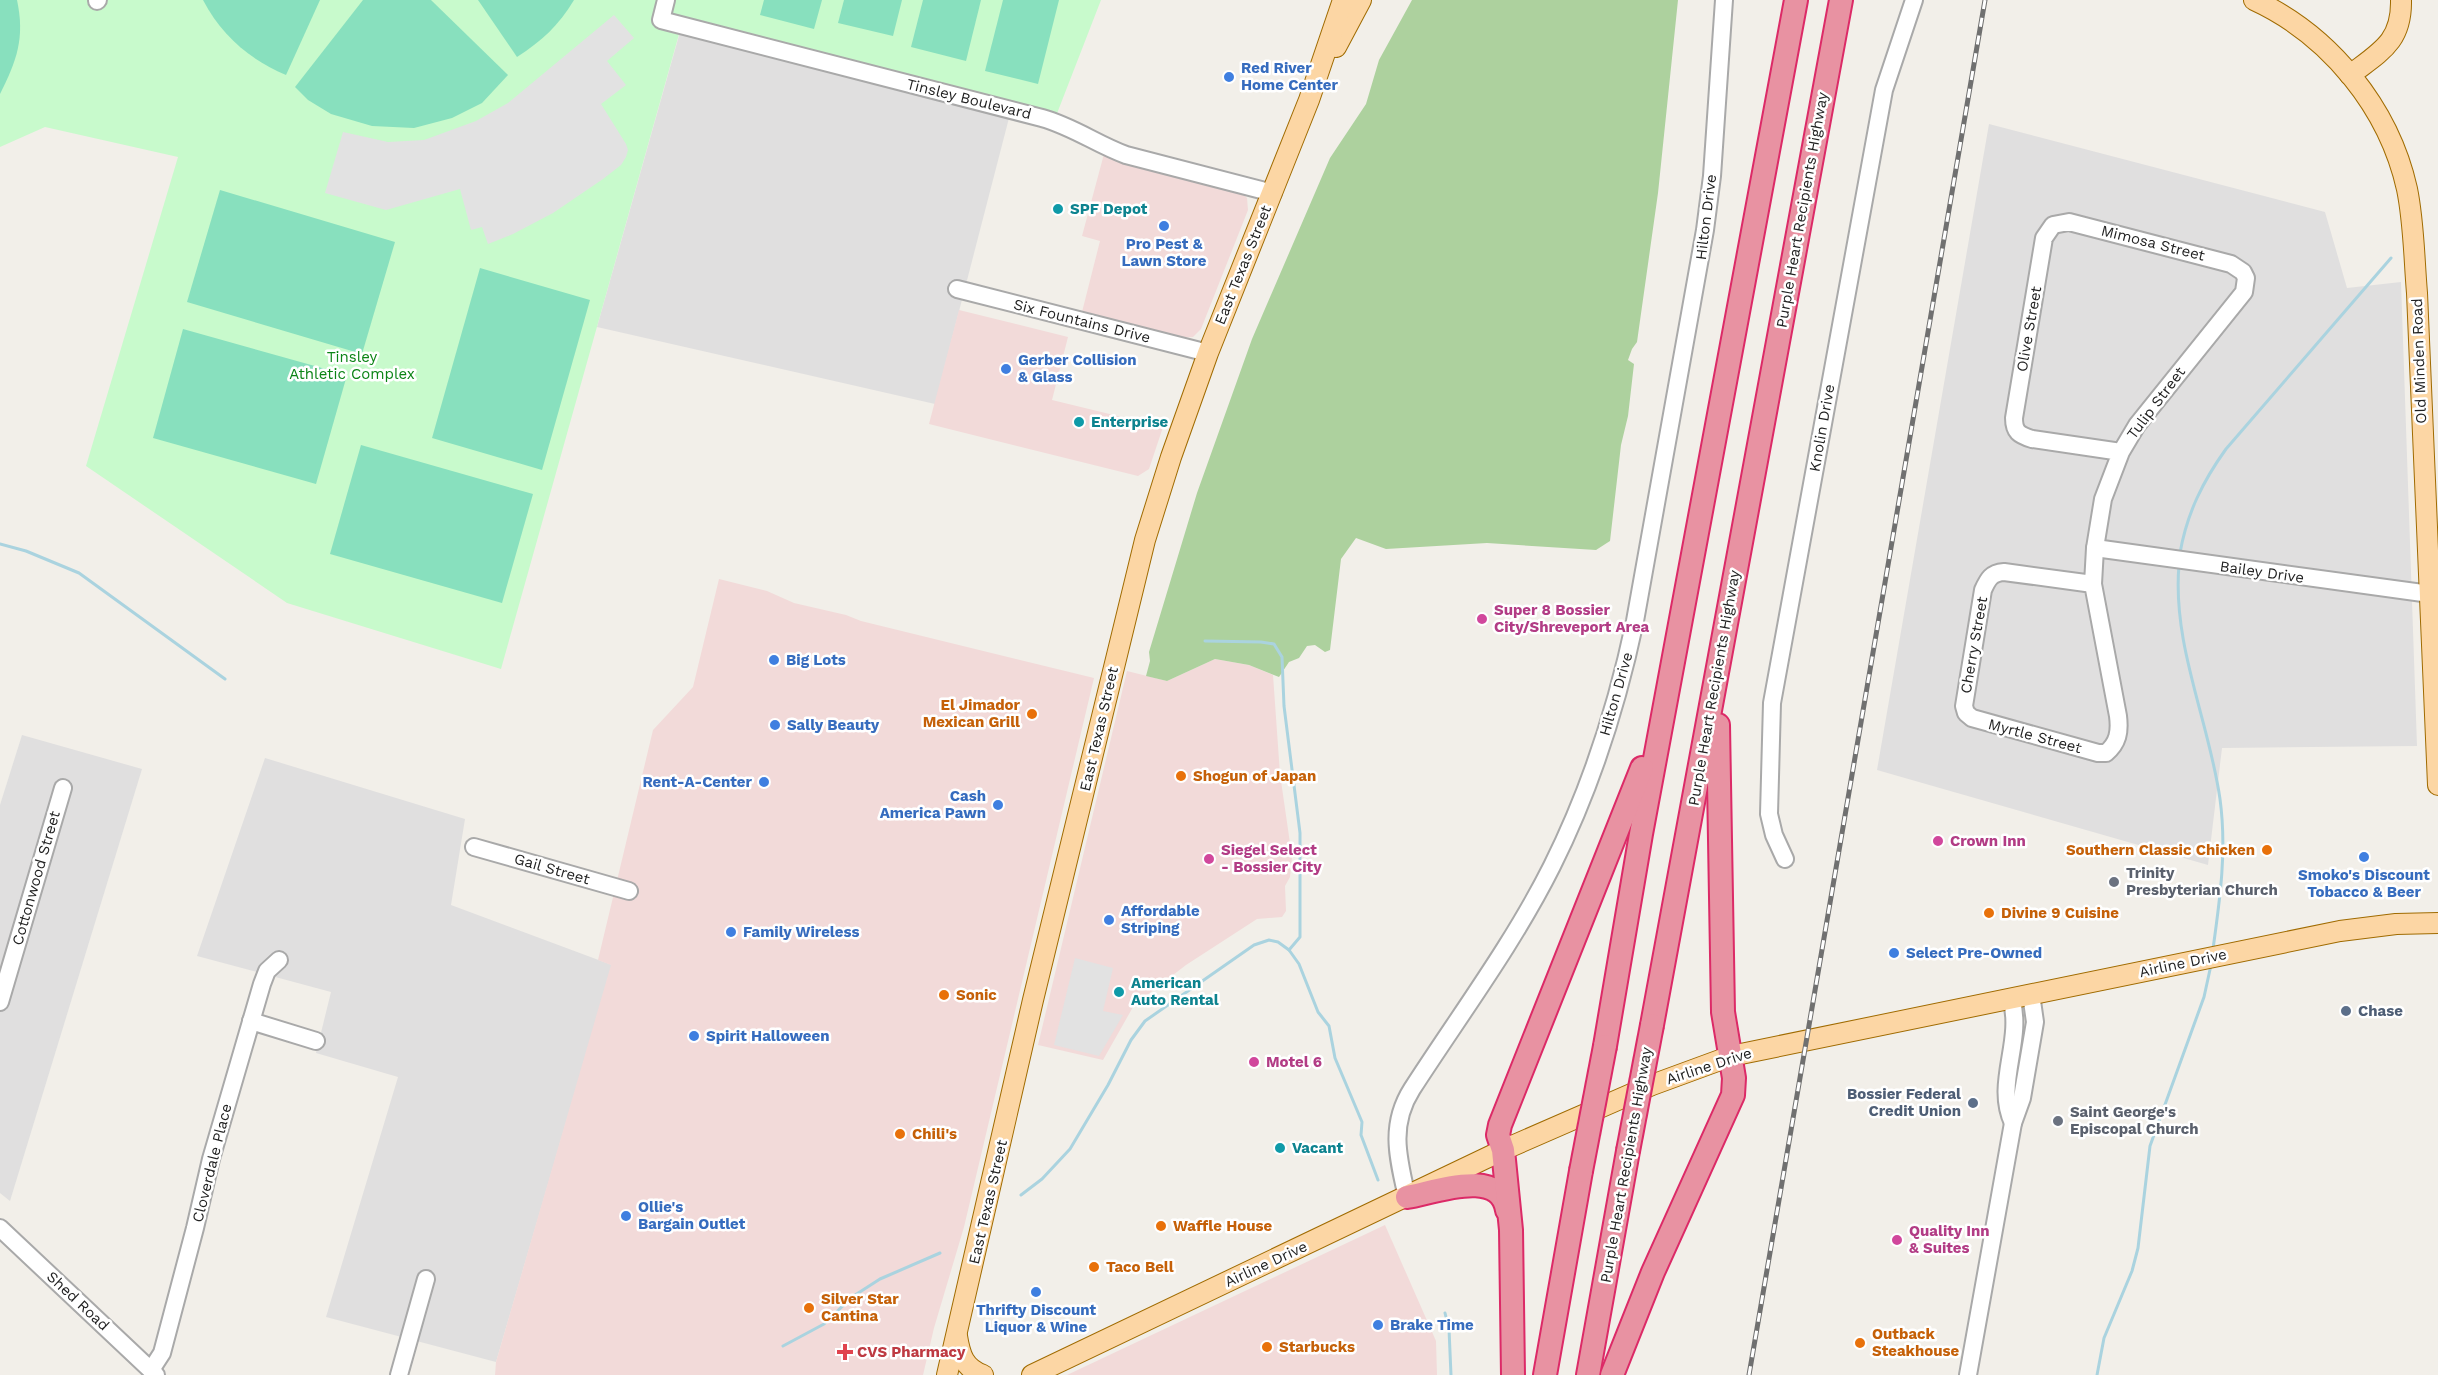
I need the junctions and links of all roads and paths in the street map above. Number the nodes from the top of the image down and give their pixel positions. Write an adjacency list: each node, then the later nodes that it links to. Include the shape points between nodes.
1 (666, 0): 14 (street, Tinsley Boulevard, via 661,20 1042,118 1071,127 1126,155)
2 (1343, 0): 13 (main road, East Texas Street)
3 (1361, 0): 11 (main road, East Texas Street)
4 (1367, 0): 11 (main road)
5 (1724, 0): 45 (street, Hilton Drive, via 1703,250 1623,675 1589,782 1551,867 1401,1109 1395,1135)
6 (1796, 0): 26 (highway)
7 (1841, 0): 23 (highway, Purple Heart Recipients Highway)
8 (1914, 0): 33 (street, Knolin Drive, via 1884,90 1772,703 1769,814)
9 (2254, 0): 12 (main road, Old Minden Road, via 2311,36)
10 (2401, 0): 12 (main road, via 2393,39)
11 (1337, 44): 13 (main road, East Texas Street)
12 (2350, 75): 20 (main road, Old Minden Road, via 2388,135 2409,201)
13 (1309, 100): 14 (main road, East Texas Street)
14 (1273, 193): 18 (main road, East Texas Street)
15 (2053, 225): 16 (street, Mimosa Street, via 2069,222 2231,264); 19 (street, Olive Street, via 2044,238 2015,429 2032,439)
16 (2246, 278): 19 (street, Tulip Street, via 2244,292 2154,402)
17 (957, 289): 18 (street, Six Fountains Drive)
18 (1208, 353): 49 (main road, East Texas Street, via 1171,457 1128,606)
19 (2121, 452): 22 (street, Tulip Street, via 2103,499)
20 (2425, 495): 21 (main road); 25 (main road, Old Minden Road)
21 (2438, 520)
22 (2095, 548): 24 (street, Tulip Street); 25 (street, Bailey Drive)
23 (1735, 576): 42 (highway, via 1718,731 1723,1012); 57 (highway, Purple Heart Recipients Highway, bridge)
24 (2093, 584): 28 (street, Cherry Street, via 2004,572 1989,578 1983,590 1967,683); 29 (street, Tulip Street, via 2120,726 2116,742)
25 (2434, 594): 27 (main road, Old Minden Road)
26 (1674, 661): 44 (highway, via 1635,789 1500,1125 1498,1135); 56 (highway, bridge)
27 (2436, 707): 30 (main road, Old Minden Road)
28 (1966, 713): 29 (street, Myrtle Street, via 1979,722)
29 (2106, 753)
30 (2438, 785)
31 (63, 789): 39 (street, Cottonwood Street)
32 (474, 847): 34 (street, Gail Street)
33 (1785, 859)
34 (629, 891)
35 (2438, 923): 37 (main road, Airline Drive, via 2340,931)
36 (279, 960): 40 (street, Cloverdale Place, via 267,971)
37 (2031, 994): 38 (main road, Airline Drive); 43 (street, via 2035,1022 2022,1098)
38 (2011, 998): 42 (main road, Airline Drive); 43 (street, via 2016,1025 2005,1095)
39 (0, 1002)
40 (251, 1021): 41 (street); 50 (street, Cloverdale Place)
41 (316, 1041)
42 (1731, 1056): 44 (main road, Airline Drive, via 1652,1084); 58 (highway, via 1734,1078 1730,1102 1653,1272)
43 (2013, 1123): 59 (street)
44 (1503, 1150): 45 (main road, Airline Drive); 47 (highway)
45 (1407, 1197): 47 (highway, via 1474,1185 1493,1187 1504,1196); 54 (main road, Airline Drive)
46 (0, 1228): 50 (street, Shed Road)
47 (1510, 1230): 55 (highway)
48 (426, 1279): 51 (street)
49 (957, 1333): 52 (main road, East Texas Street); 53 (main road, via 967,1366)
50 (154, 1372)
51 (399, 1375)
52 (947, 1375)
53 (983, 1375)
54 (1032, 1375)
55 (1513, 1375)
56 (1545, 1375)
57 (1588, 1375)
58 (1612, 1375)
59 (1968, 1375)

